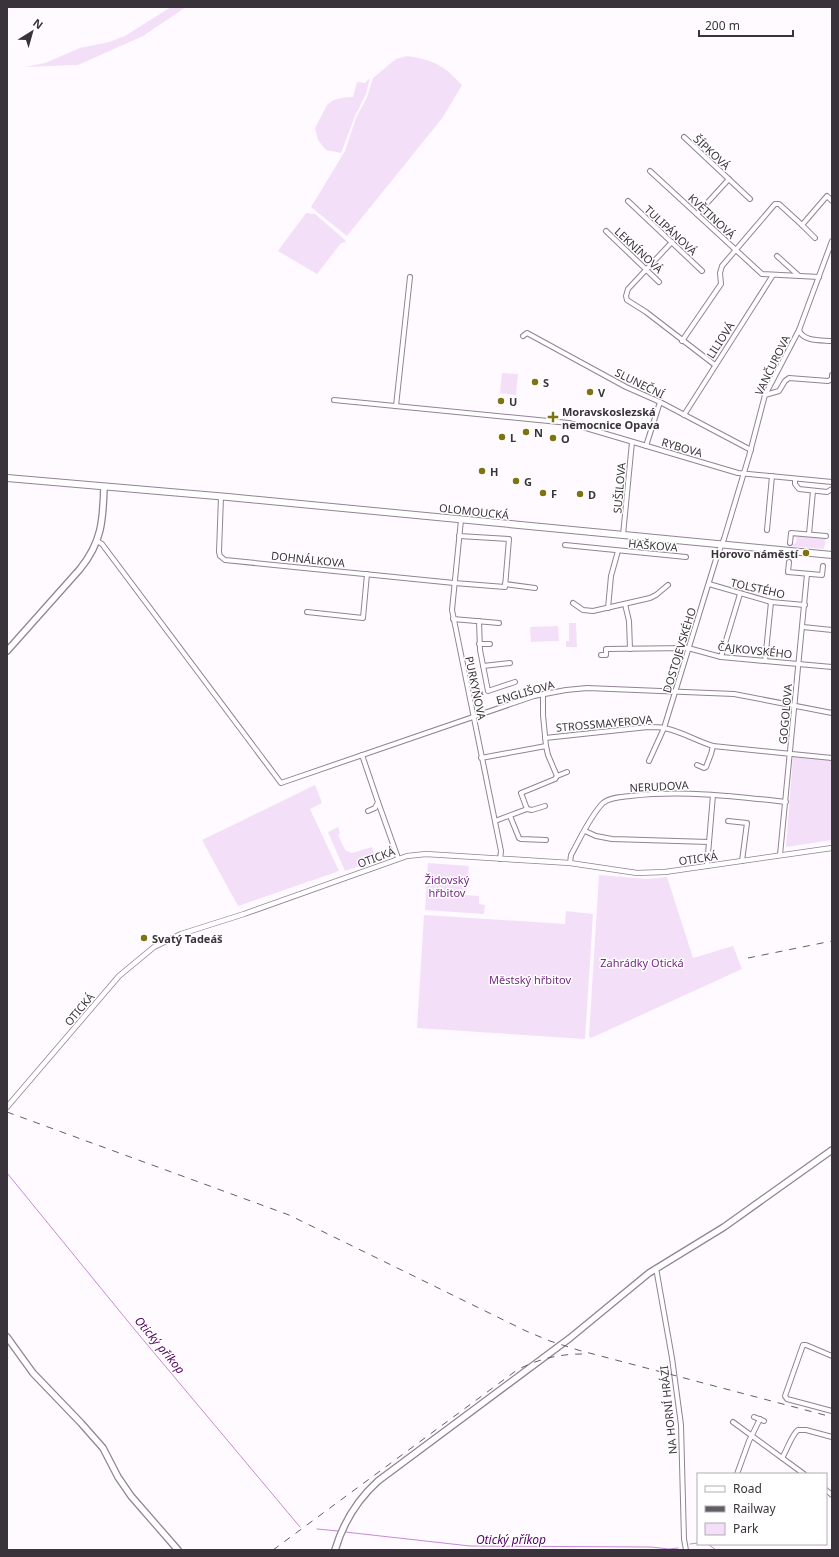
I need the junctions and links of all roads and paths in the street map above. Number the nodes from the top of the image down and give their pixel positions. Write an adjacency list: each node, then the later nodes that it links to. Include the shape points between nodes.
1 (684, 137): 3 (street, ŠÍPKOVÁ)
2 (650, 171): 7 (street, KVĚTINOVÁ)
3 (729, 179): 4 (street, ŠÍPKOVÁ); 7 (street, ŠÍPKOVÁ)
4 (750, 199)
5 (628, 201): 12 (street, TULIPÁNOVÁ)
6 (832, 201): 8 (street, via 827,196)
7 (697, 214): 13 (street, KVĚTINOVÁ)
8 (802, 225): 10 (street); 13 (street, via 779,204 775,204)
9 (606, 232): 15 (street, LEKNÍNOVÁ)
10 (815, 238)
11 (832, 241): 20 (street, VANČUROVA)
12 (672, 242): 15 (street); 16 (street, TULIPÁNOVÁ)
13 (735, 250): 17 (street, KVĚTINOVÁ, via 762,274); 24 (street, via 722,266 721,284)
14 (777, 256): 18 (street)
15 (645, 269): 21 (street, LEKNÍNOVÁ); 24 (street, via 628,290 627,300)
16 (702, 271)
17 (773, 275): 18 (street); 26 (street, LILIOVÁ)
18 (798, 276): 20 (street)
19 (410, 277): 31 (street)
20 (819, 277): 22 (street, VANČUROVA)
21 (659, 282)
22 (799, 330): 25 (street, via 807,338); 28 (street, VANČUROVA)
23 (523, 336): 30 (street, SLUNEČNÍ, via 527,333 626,387)
24 (682, 341): 26 (street)
25 (832, 341)
26 (715, 365): 32 (street, LILIOVÁ)
27 (832, 375): 28 (street, via 832,379 828,381 789,378 778,391)
28 (766, 396): 35 (street, VANČUROVA)
29 (334, 400): 31 (street, RYBOVA)
30 (660, 402): 32 (street, SLUNEČNÍ); 34 (street)
31 (396, 406): 33 (street, RYBOVA, via 569,423)
32 (684, 415): 35 (street, SLUNEČNÍ)
33 (632, 442): 34 (street, RYBOVA); 48 (street, SUŠILOVA)
34 (646, 446): 36 (street, RYBOVA)
35 (751, 450): 36 (street, VANČUROVA)
36 (744, 474): 37 (street, RYBOVA); 53 (street, VANČUROVA)
37 (772, 476): 39 (street, RYBOVA); 46 (street)
38 (7, 478): 41 (main road, OLOMOUCKÁ)
39 (796, 479): 40 (street, RYBOVA); 43 (street, via 798,489)
40 (832, 482)
41 (104, 487): 44 (main road, OLOMOUCKÁ); 51 (main road, via 103,519)
42 (832, 489): 43 (street, via 827,492)
43 (813, 491): 47 (street)
44 (221, 497): 45 (main road, OLOMOUCKÁ); 60 (street, DOHNÁLKOVA, via 220,552 223,559)
45 (461, 520): 48 (main road, OLOMOUCKÁ); 49 (street, PURKYŇOVA)
46 (767, 530)
47 (809, 534): 50 (street); 52 (street, via 791,533)
48 (623, 535): 53 (main road, OLOMOUCKÁ)
49 (459, 536): 62 (street, PURKYŇOVA); 63 (street, via 509,539)
50 (826, 536)
51 (97, 541): 83 (main road, via 80,569); 102 (street, ENGLIŠOVA, via 102,544 281,783)
52 (790, 543)
53 (722, 544): 56 (main road, OLOMOUCKÁ); 64 (street, DOSTOJEVSKÉHO)
54 (565, 545): 55 (street, HAŠKOVA)
55 (618, 551): 57 (street, HAŠKOVA); 72 (street, HAŠKOVA, via 611,576)
56 (832, 555)
57 (686, 556)
58 (789, 562): 61 (street, via 788,572)
59 (823, 566): 61 (street, via 822,575)
60 (367, 574): 62 (street, DOHNÁLKOVA); 73 (street, via 363,618)
61 (807, 574): 71 (street, GOGOLOVA)
62 (454, 583): 63 (street, via 505,587); 74 (street, PURKYŇOVA)
63 (505, 584): 66 (street)
64 (708, 584): 67 (street, TOLSTÉHO); 81 (street, DOSTOJEVSKÉHO)
65 (668, 585): 70 (street, via 650,598)
66 (535, 588)
67 (740, 594): 68 (street, TOLSTÉHO); 85 (street)
68 (771, 602): 71 (street, TOLSTÉHO); 86 (street)
69 (573, 603): 72 (street, via 587,611)
70 (625, 604): 72 (street); 82 (street, via 629,621)
71 (805, 605): 77 (street, GOGOLOVA)
72 (608, 608)
73 (307, 612)
74 (453, 619): 75 (street); 96 (street, PURKYŇOVA)
75 (479, 621): 76 (street); 79 (street)
76 (499, 623)
77 (803, 627): 78 (street); 88 (street, GOGOLOVA)
78 (832, 630)
79 (480, 644): 80 (street); 89 (street)
80 (490, 644)
81 (688, 648): 82 (street, ČAJKOVSKÉHO); 85 (street, ČAJKOVSKÉHO); 92 (street, DOSTOJEVSKÉHO)
82 (630, 649): 84 (street, ČAJKOVSKÉHO, via 606,649 606,655)
83 (7, 651)
84 (601, 655)
85 (721, 657): 86 (street, ČAJKOVSKÉHO)
86 (765, 661): 88 (street, ČAJKOVSKÉHO)
87 (510, 663): 89 (street)
88 (799, 664): 90 (street, ČAJKOVSKÉHO); 94 (street, GOGOLOVA)
89 (483, 666): 91 (street, via 488,691)
90 (832, 667)
91 (515, 682)
92 (675, 691): 93 (street, ENGLIŠOVA, via 587,688); 94 (street, ENGLIŠOVA, via 734,694); 97 (street, DOSTOJEVSKÉHO)
93 (543, 694): 96 (street, ENGLIŠOVA); 98 (street)
94 (795, 706): 95 (street, ENGLIŠOVA); 101 (street, GOGOLOVA)
95 (832, 714)
96 (473, 717): 102 (street, ENGLIŠOVA); 103 (street, PURKYŇOVA)
97 (664, 728): 98 (street, STROSSMAYEROVA, via 648,727); 100 (street, STROSSMAYEROVA); 105 (street, DOSTOJEVSKÉHO)
98 (545, 738): 99 (street)
99 (546, 746): 103 (street); 108 (street)
100 (713, 746): 101 (street, STROSSMAYEROVA); 106 (street, via 706,767)
101 (790, 754): 104 (street, STROSSMAYEROVA); 111 (street, GOGOLOVA)
102 (362, 755): 110 (street)
103 (481, 758): 116 (street, PURKYŇOVA)
104 (832, 758)
105 (649, 761)
106 (697, 765)
107 (567, 772): 108 (street)
108 (557, 776): 113 (street, via 521,793)
109 (713, 795): 111 (street, NERUDOVA); 118 (street, NERUDOVA, via 654,794 615,798 604,802); 120 (street)
110 (378, 802): 114 (street, via 375,808); 123 (street)
111 (786, 802): 122 (street, GOGOLOVA)
112 (545, 806): 113 (street)
113 (527, 809): 115 (street)
114 (368, 811)
115 (510, 816): 116 (street); 119 (street, via 519,838)
116 (495, 821): 124 (street, PURKYŇOVA, via 501,851)
117 (728, 821): 125 (street, via 747,823)
118 (585, 831): 120 (street, via 596,836 618,839); 126 (street, NERUDOVA, via 571,855)
119 (546, 840)
120 (709, 842): 127 (street)
121 (832, 848): 122 (street, OTICKÁ)
122 (780, 855): 125 (street, OTICKÁ)
123 (398, 858): 124 (street, OTICKÁ, via 421,853); 128 (street, OTICKÁ, via 181,934 154,947 119,976)
124 (500, 859): 126 (street, OTICKÁ)
125 (742, 861): 127 (street, OTICKÁ)
126 (570, 863): 127 (street, OTICKÁ, via 643,873)
127 (707, 866)
128 (7, 1107)
129 (832, 1150): 130 (main road, via 724,1227)
130 (656, 1268): 142 (main road, via 561,1345 378,1482 353,1509); 143 (street, NA HORNÍ HRÁZI, via 681,1425)
131 (7, 1337): 141 (main road, via 33,1374 103,1448 130,1496)
132 (832, 1356): 133 (street, via 804,1345 785,1397)
133 (832, 1411)
134 (754, 1417): 136 (street, via 762,1420)
135 (733, 1422): 136 (street)
136 (752, 1436): 138 (street); 139 (street)
137 (832, 1437): 138 (street, via 798,1430)
138 (782, 1458): 140 (street)
139 (737, 1473)
140 (803, 1473)
141 (178, 1550)
142 (335, 1550)
143 (686, 1550)

